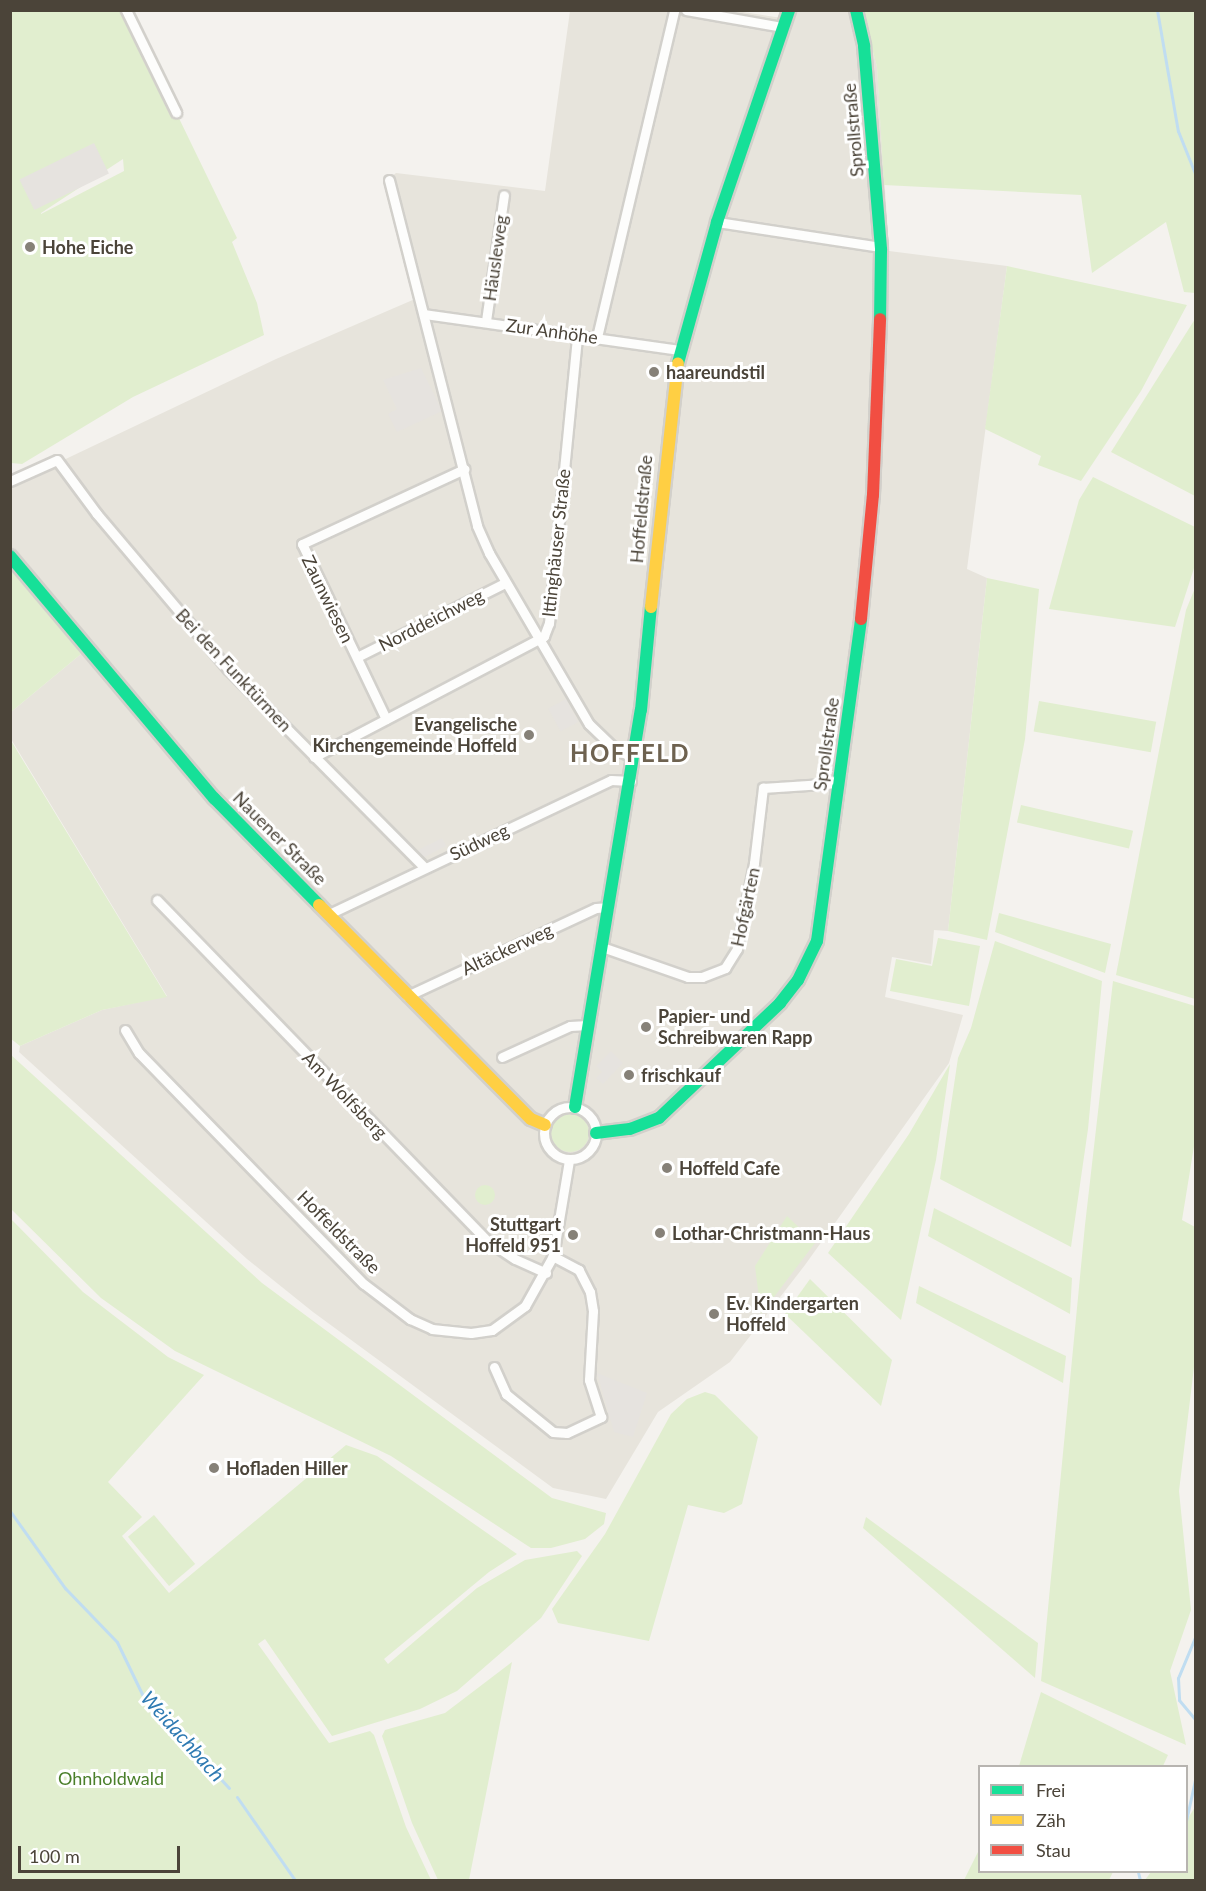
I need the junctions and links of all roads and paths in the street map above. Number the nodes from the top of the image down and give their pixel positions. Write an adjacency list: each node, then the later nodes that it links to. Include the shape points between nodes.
1 (126, 10): 7 (street)
2 (674, 10): 15 (street)
3 (687, 10): 6 (street)
4 (789, 10): 6 (street, Hoffeldstraße)
5 (856, 10): 11 (street, Sprollstraße, via 864,46)
6 (783, 27): 10 (street, Hoffeldstraße)
7 (177, 112)
8 (389, 180): 12 (street)
9 (504, 195): 13 (street, Häusleweg)
10 (717, 222): 11 (street); 16 (street, Hoffeldstraße)
11 (881, 247): 27 (street, Sprollstraße, via 873,495)
12 (424, 314): 13 (street, Zur Anhöhe); 17 (street)
13 (486, 321): 14 (street, Zur Anhöhe)
14 (577, 335): 15 (street, Zur Anhöhe); 21 (street, Ittinghäuser Straße, via 549,623 544,636)
15 (597, 337): 16 (street, Zur Anhöhe)
16 (680, 350): 25 (street, Hoffeldstraße, via 665,441)
17 (464, 469): 20 (street, via 477,526); 22 (street, Zaunwiesen, via 302,544)
18 (10, 481): 24 (street, Bei den Funktürmen, via 57,460 97,514 228,669)
19 (10, 556): 31 (street, Nauener Straße, via 214,798)
20 (505, 583): 21 (street); 22 (street, Norddeichweg)
21 (537, 640): 23 (street, Ittinghäuser Straße); 25 (street, via 589,724 614,748)
22 (357, 657): 23 (street, Zaunwiesen)
23 (386, 718): 24 (street, Ittinghäuser Straße)
24 (314, 757): 28 (street, Bei den Funktürmen)
25 (634, 758): 26 (street, Hoffeldstraße)
26 (631, 781): 28 (street, Südweg, via 611,780); 30 (street, Hoffeldstraße)
27 (838, 783): 32 (street, Hofgärten, via 763,788 754,863 737,949 724,968 702,977 688,977); 39 (street, Sprollstraße, via 817,941 798,980 772,1011 659,1118 630,1128)
28 (424, 867): 31 (street, Südweg)
29 (157, 900): 42 (street, Am Wolfsberg, via 488,1241)
30 (609, 907): 32 (street, Hoffeldstraße); 33 (street, Altäckerweg, via 596,908)
31 (329, 914): 33 (street, Nauener Straße)
32 (602, 947): 34 (street, Hoffeldstraße)
33 (407, 996): 38 (street, Nauener Straße, via 531,1119)
34 (588, 1025): 36 (street, via 570,1026); 37 (street, Hoffeldstraße)
35 (125, 1030): 42 (street, Hoffeldstraße, via 139,1053 364,1284 410,1318 453,1332 492,1330 525,1306)
36 (502, 1057)
37 (575, 1107): 38 (street, via 556,1110); 39 (street, via 590,1116)
38 (545, 1125): 40 (street, via 544,1135 551,1152)
39 (596, 1133): 40 (street, via 585,1155)
40 (569, 1160): 41 (street, Hoffeldstraße)
41 (553, 1256): 42 (street, Hoffeldstraße); 43 (street, via 579,1270 590,1292 593,1311 589,1380 601,1417 567,1433 553,1432 506,1394)
42 (546, 1273)
43 (494, 1366)

